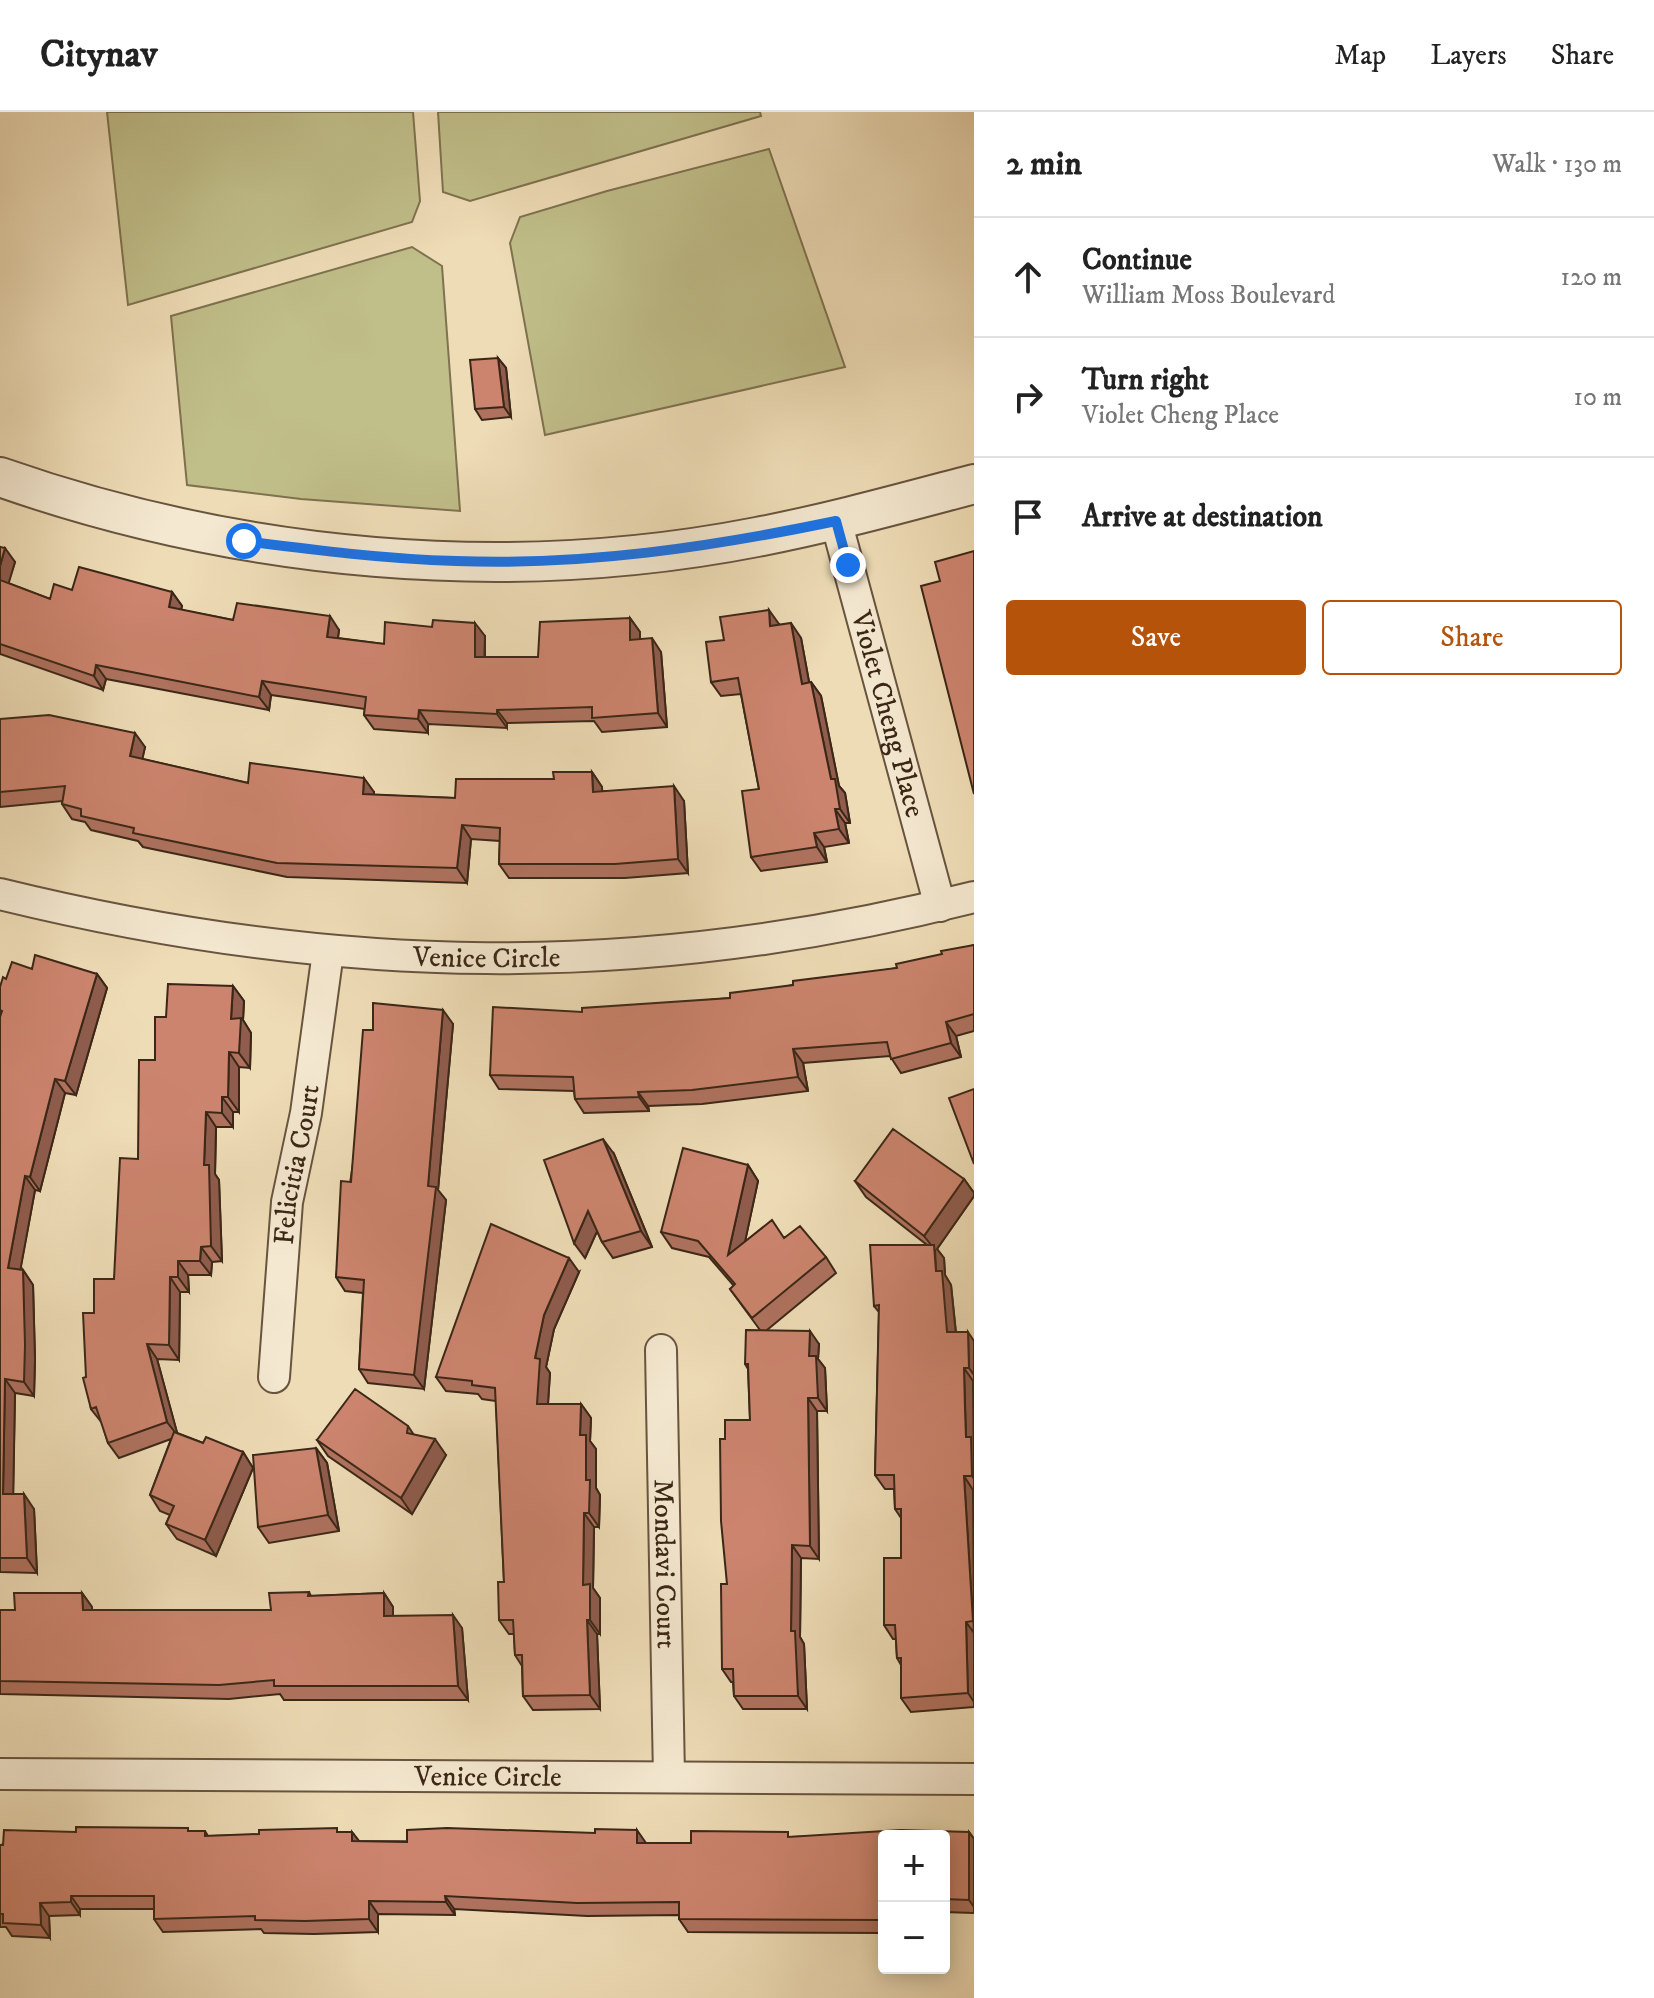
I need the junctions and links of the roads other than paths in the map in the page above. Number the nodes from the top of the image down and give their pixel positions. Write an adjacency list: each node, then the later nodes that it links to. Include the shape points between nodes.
1 (0, 477): 3 (street, via 155,523 244,541 350,555 457,561 648,553)
2 (974, 484): 3 (street)
3 (836, 521): 6 (street, Violet Cheng Place)
4 (0, 894): 7 (street, Venice Circle, via 203,937)
5 (974, 897): 6 (street, Venice Circle)
6 (940, 906): 7 (street, Venice Circle, via 788,936 598,957 483,960)
7 (328, 952): 9 (street, Felicitia Court, via 306,1113 287,1202)
8 (661, 1350): 11 (street, Mondavi Court)
9 (274, 1377)
10 (0, 1774): 11 (street, Venice Circle)
11 (669, 1777): 12 (street, Venice Circle)
12 (974, 1779)

